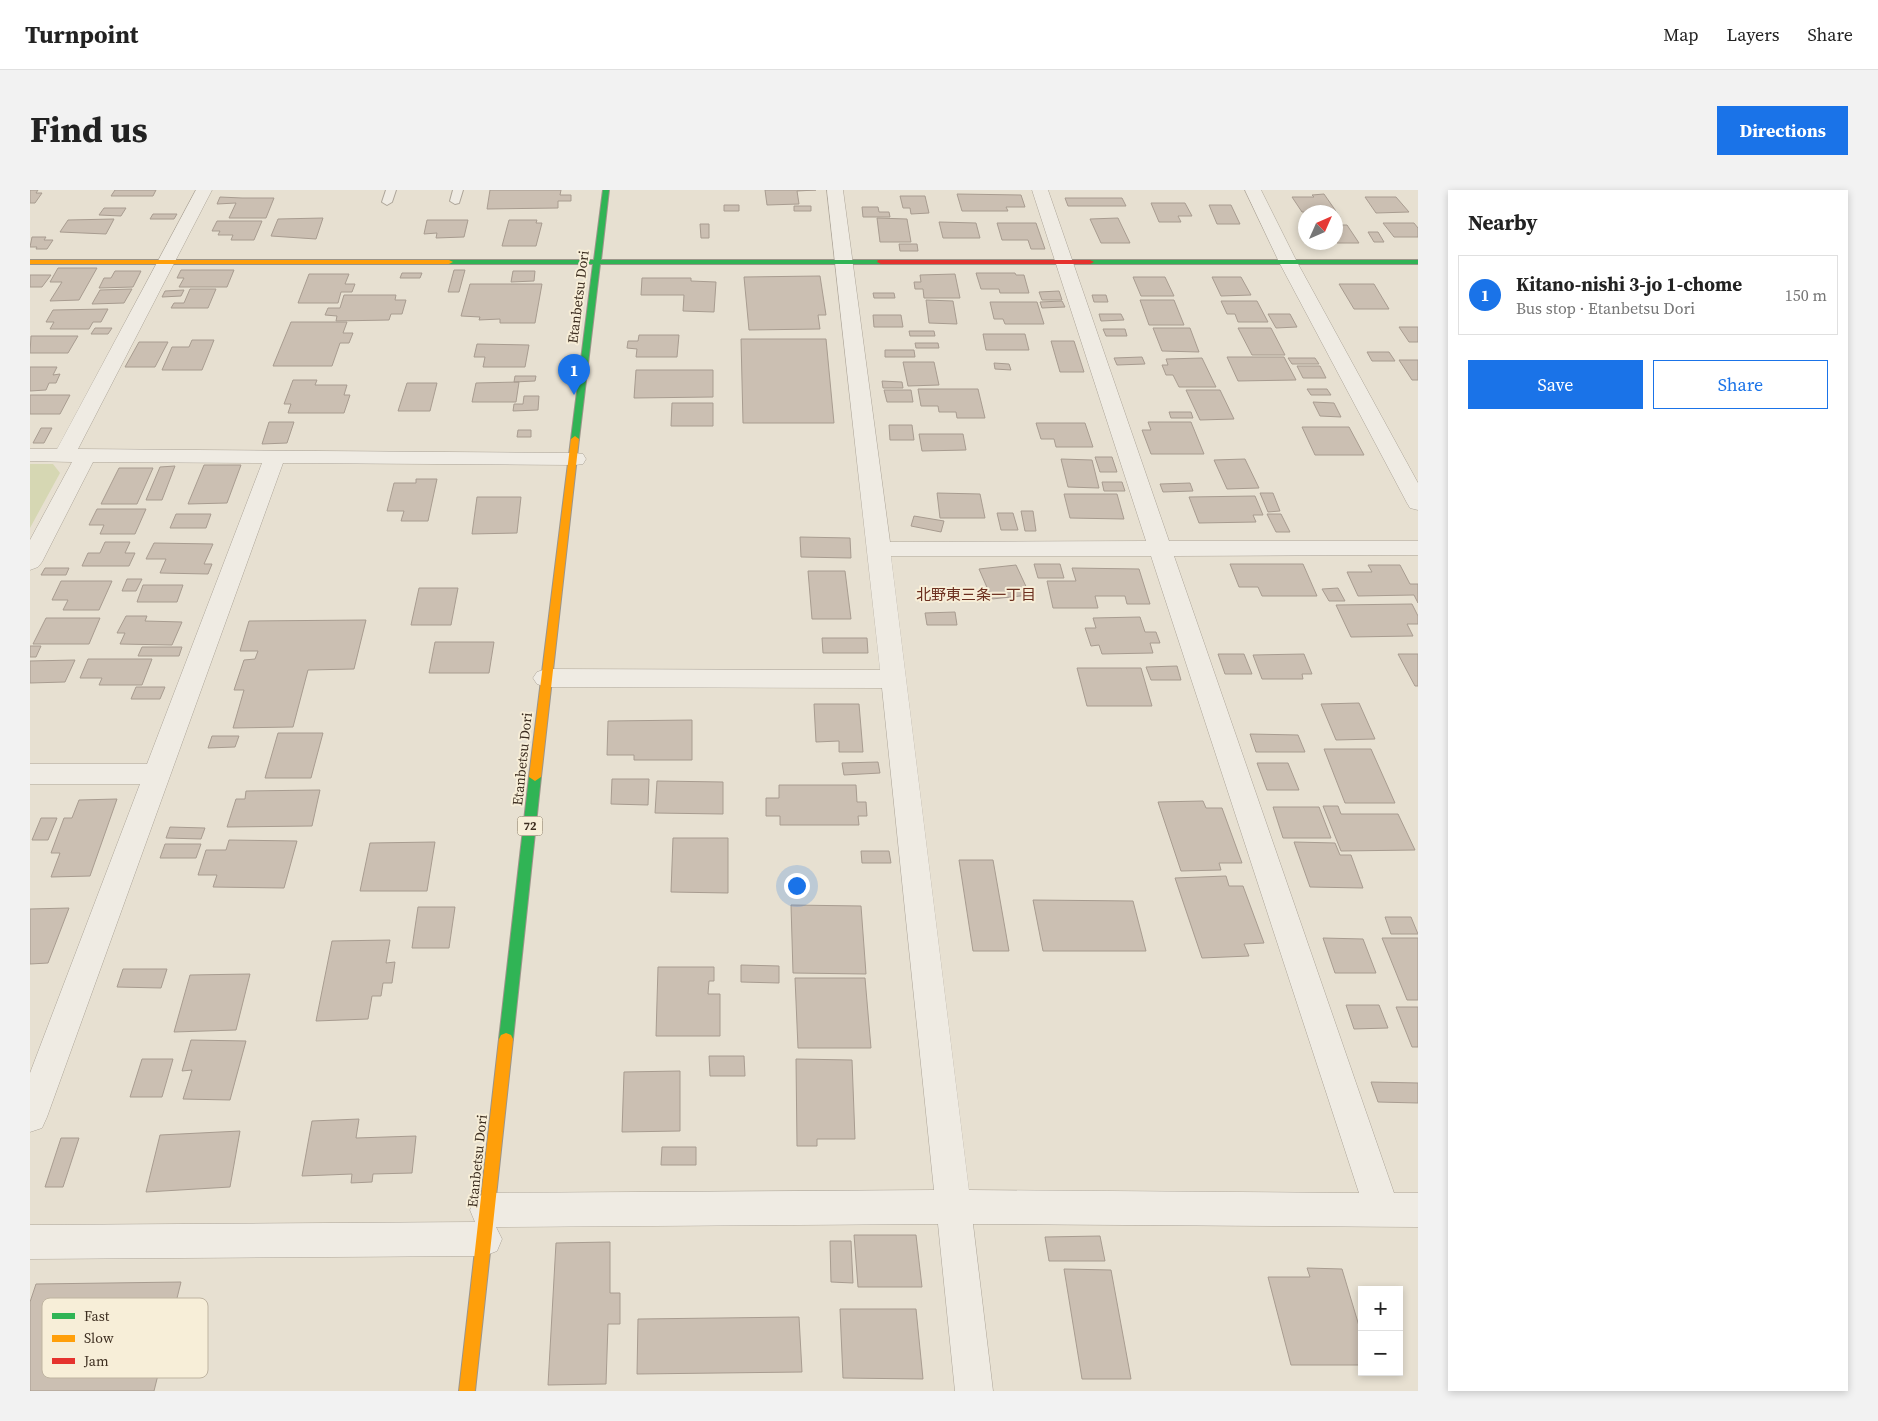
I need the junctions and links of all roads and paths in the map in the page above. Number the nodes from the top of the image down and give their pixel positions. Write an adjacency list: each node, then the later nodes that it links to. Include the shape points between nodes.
1 (204, 190): 12 (street)
2 (392, 190): 9 (lane)
3 (458, 190): 8 (lane)
4 (606, 190): 13 (street, Etanbetsu Dori / 72)
5 (835, 190): 14 (street)
6 (1040, 190): 10 (street)
7 (1253, 190): 15 (street)
8 (455, 201)
9 (387, 202)
10 (1064, 261): 14 (street); 15 (street); 22 (street)
11 (30, 262): 12 (street)
12 (165, 262): 13 (street); 18 (street)
13 (597, 262): 14 (street); 20 (street, Etanbetsu Dori / 72)
14 (843, 262): 24 (street)
15 (1288, 262): 16 (street); 21 (street)
16 (1418, 262)
17 (30, 455): 18 (street)
18 (75, 456): 19 (street); 25 (street)
19 (275, 456): 20 (street); 29 (street)
20 (574, 458): 26 (street, Etanbetsu Dori / 72)
21 (1418, 503)
22 (1158, 548): 23 (street); 24 (street); 32 (street)
23 (1418, 548)
24 (879, 549): 27 (street)
25 (30, 562)
26 (546, 678): 27 (street); 34 (street, Etanbetsu Dori / 72)
27 (892, 679): 31 (street)
28 (30, 774): 29 (street)
29 (158, 774): 30 (street)
30 (30, 1117)
31 (954, 1207): 32 (street); 34 (street); 37 (street)
32 (1382, 1210): 33 (street)
33 (1418, 1210)
34 (485, 1225): 35 (street); 36 (street, Etanbetsu Dori / 72)
35 (30, 1242)
36 (467, 1391)
37 (974, 1391)

